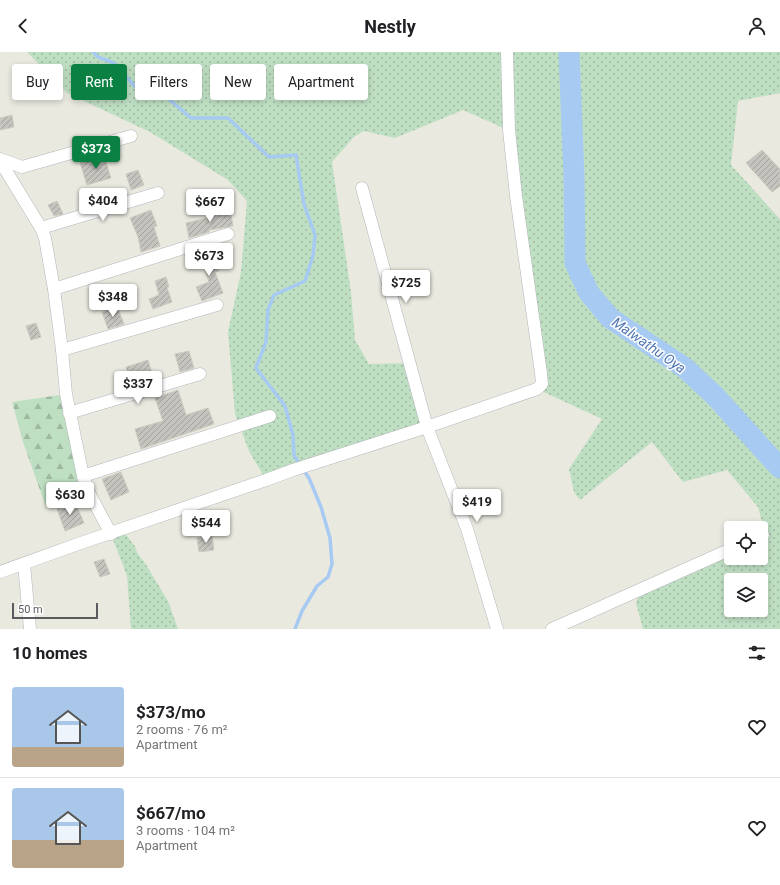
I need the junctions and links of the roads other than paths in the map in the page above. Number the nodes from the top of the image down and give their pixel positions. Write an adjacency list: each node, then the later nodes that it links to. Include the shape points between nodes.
1 (506, 52): 14 (street, via 508,130 542,384 537,390)
2 (131, 136): 3 (street, via 22,166)
3 (0, 160): 6 (street)
4 (362, 188): 14 (street)
5 (158, 193): 6 (street)
6 (41, 228): 8 (street)
7 (228, 234): 8 (street)
8 (54, 289): 10 (street)
9 (217, 305): 10 (street)
10 (62, 350): 12 (street)
11 (200, 374): 12 (street)
12 (69, 413): 15 (street)
13 (270, 416): 15 (street)
14 (427, 427): 16 (street, via 293,470); 21 (street, via 467,529)
15 (83, 476): 16 (street)
16 (110, 534): 18 (street)
17 (724, 552): 22 (street)
18 (24, 564): 19 (street); 20 (street)
19 (2, 569)
20 (30, 629)
21 (498, 629)
22 (552, 629)

